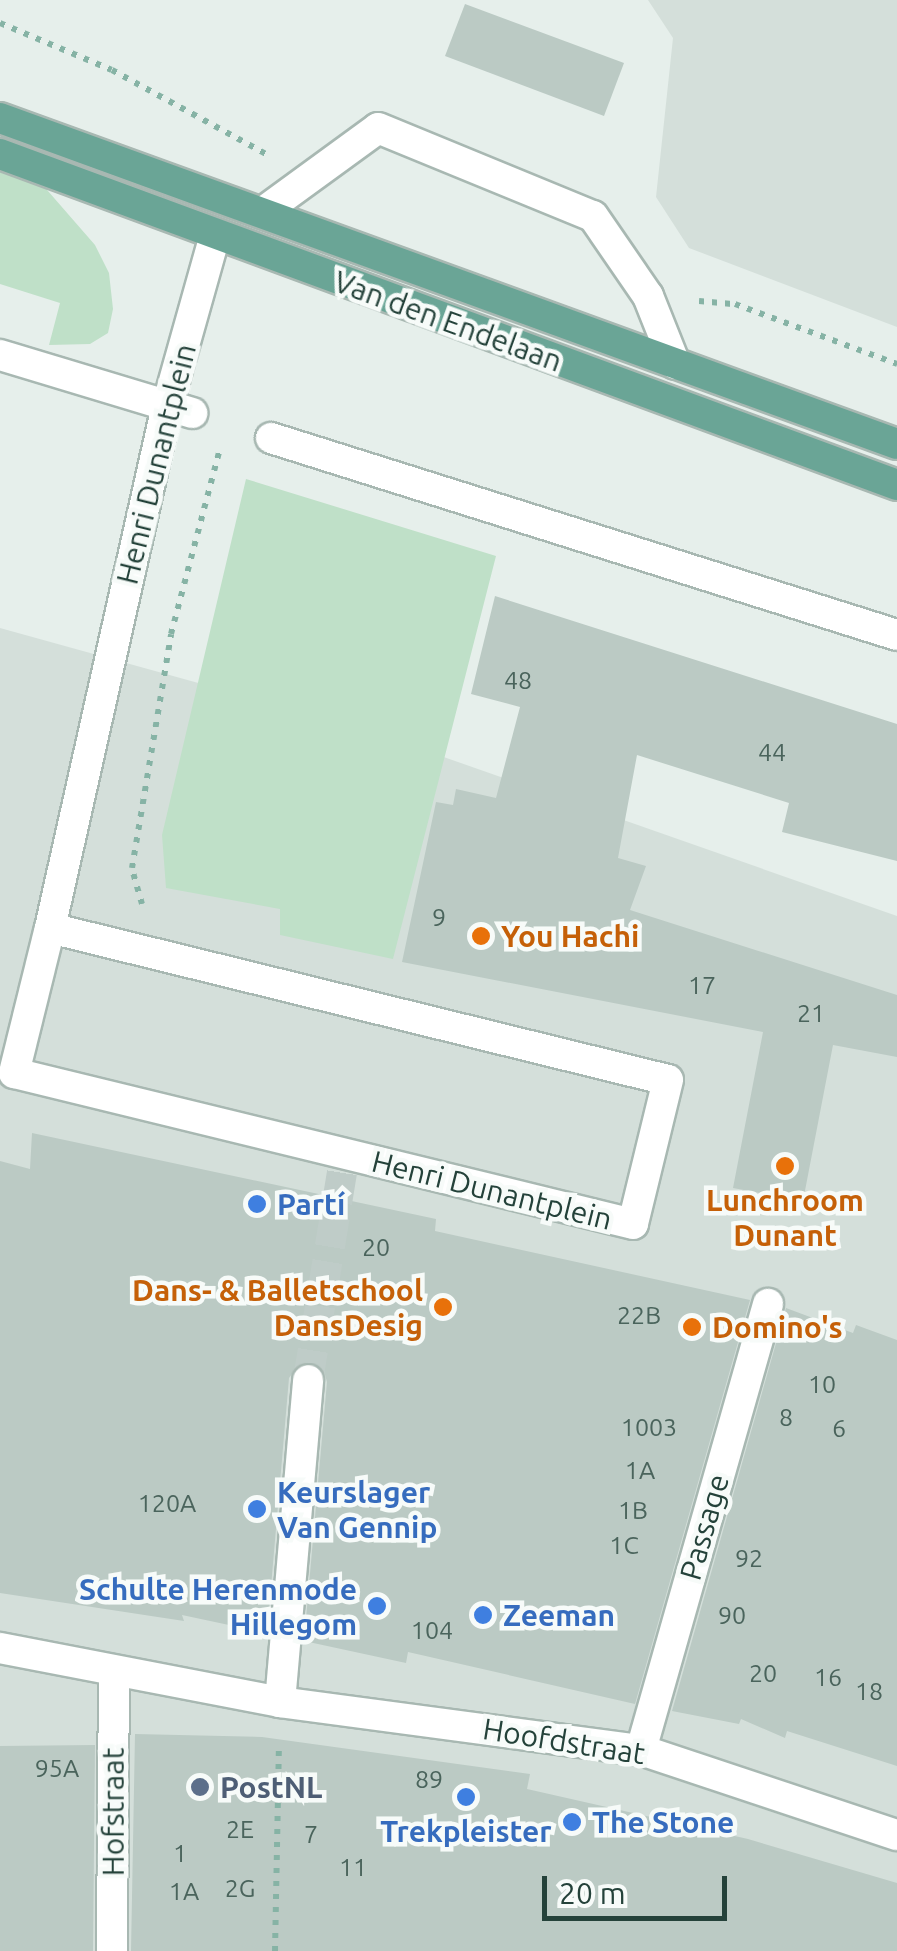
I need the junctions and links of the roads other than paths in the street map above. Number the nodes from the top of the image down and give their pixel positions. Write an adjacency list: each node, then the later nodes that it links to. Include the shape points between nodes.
1 (0, 118): 3 (main road, Van den Endelaan)
2 (0, 154): 4 (main road, Van den Endelaan)
3 (263, 212): 6 (main road, Van den Endelaan); 6 (street, via 378,128 592,216 648,296)
4 (215, 236): 7 (street, Henri Dunantplein); 10 (main road, Van den Endelaan)
5 (0, 354): 7 (street)
6 (675, 364): 9 (main road, Van den Endelaan)
7 (180, 409): 12 (street, Henri Dunantplein)
8 (271, 438): 11 (street)
9 (897, 444)
10 (897, 485)
11 (897, 635)
12 (50, 928): 12 (street, Henri Dunantplein, via 668,1080 633,1224 14,1073)
13 (768, 1304): 18 (street, Passage)
14 (308, 1380): 17 (street)
15 (0, 1648): 16 (street, Hoofdstraat)
16 (114, 1673): 17 (street, Hoofdstraat); 20 (street, Hofstraat)
17 (280, 1702): 18 (street, Hoofdstraat)
18 (641, 1750): 19 (street, Hoofdstraat)
19 (897, 1836)
20 (112, 1951)

